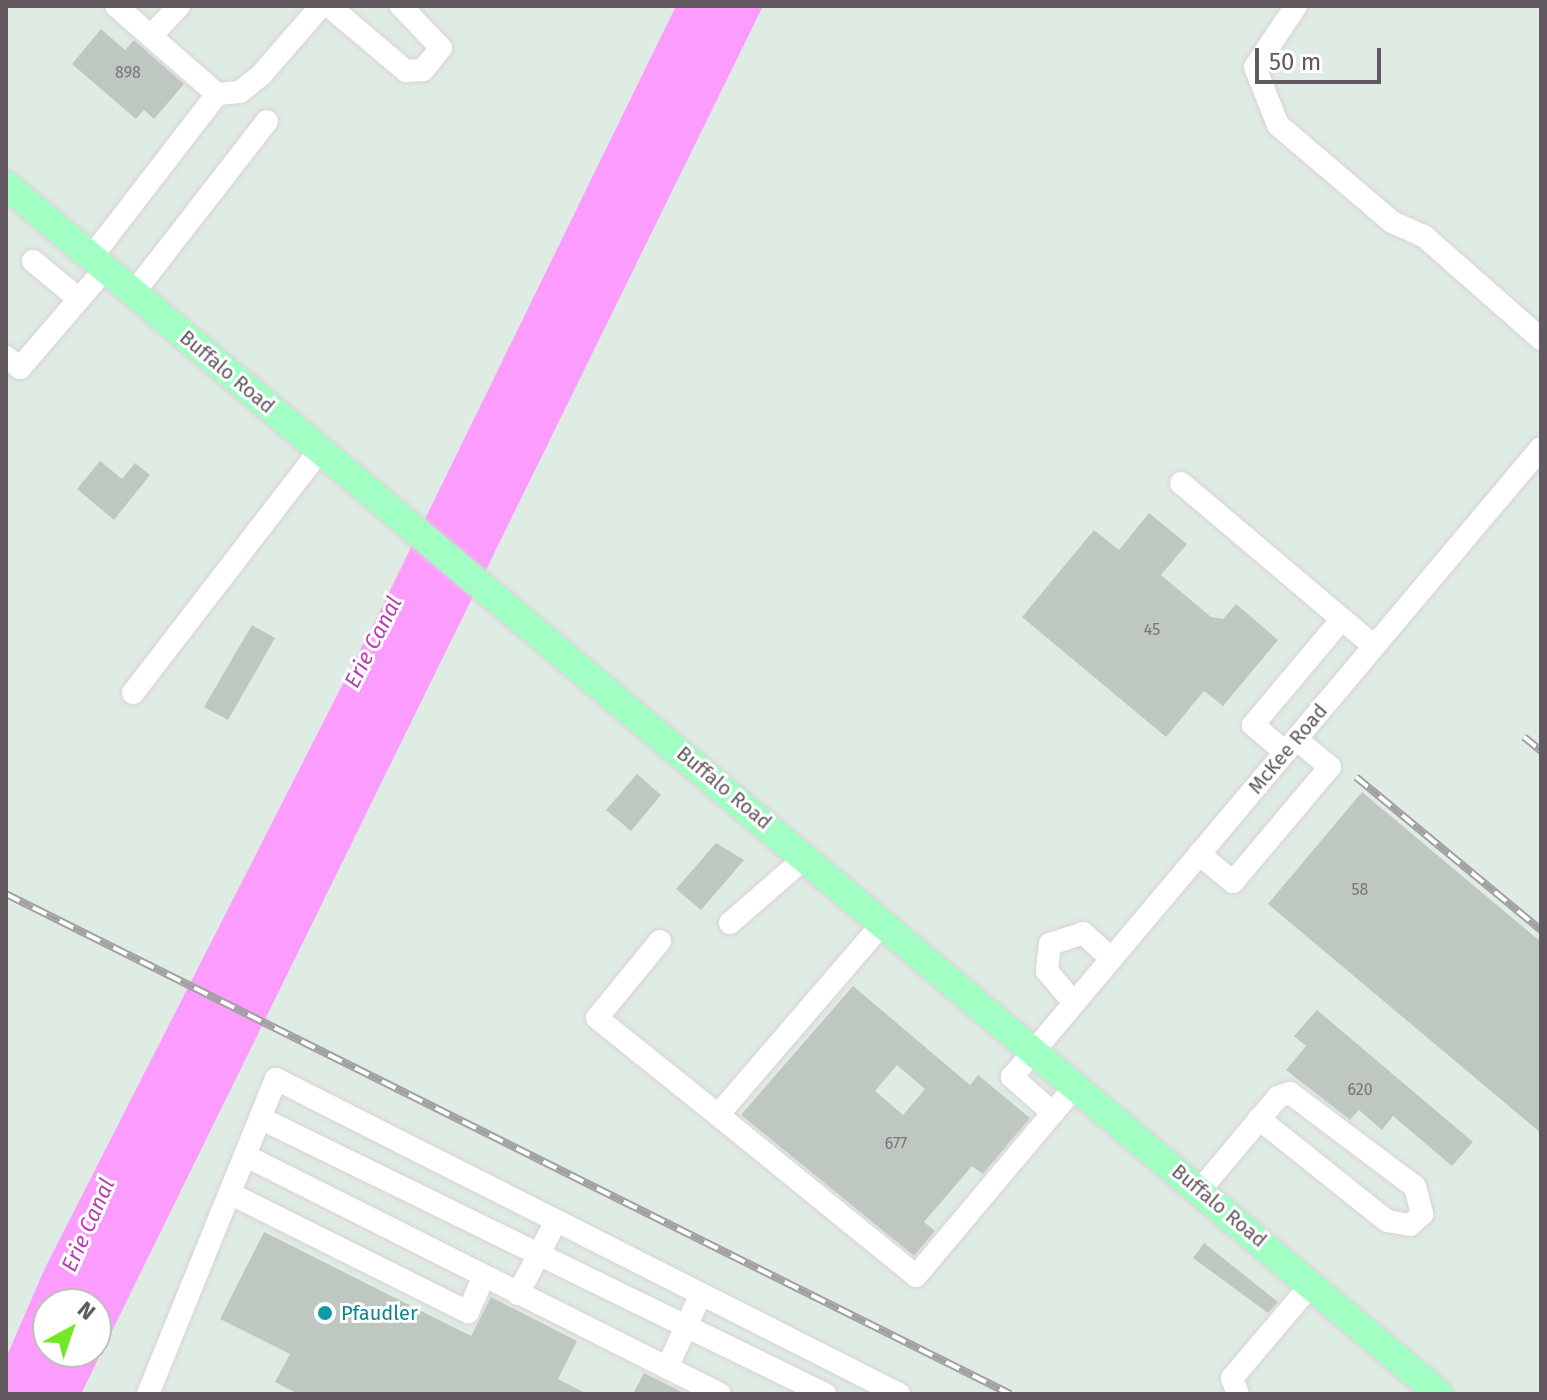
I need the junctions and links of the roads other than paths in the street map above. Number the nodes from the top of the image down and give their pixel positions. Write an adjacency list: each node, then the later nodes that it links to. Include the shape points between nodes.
1 (116, 6): 7 (street)
2 (179, 6): 7 (street)
3 (321, 6): 8 (street, via 262,74 240,92)
4 (329, 6): 5 (street, via 406,71 423,70 441,48)
5 (401, 6)
6 (1296, 6): 15 (street, via 1255,67 1278,125 1392,222 1425,237)
7 (151, 36): 8 (street)
8 (217, 94): 12 (street)
9 (267, 121): 13 (street)
10 (7, 188): 12 (main road, Buffalo Road)
11 (33, 261): 14 (street)
12 (97, 265): 13 (main road, Buffalo Road); 14 (street)
13 (132, 295): 18 (main road, Buffalo Road)
14 (79, 299): 16 (street, via 20,368)
15 (1541, 339)
16 (6, 357)
17 (1541, 448): 21 (street, McKee Road)
18 (320, 450): 22 (street); 25 (main road, Buffalo Road)
19 (1181, 483): 20 (street)
20 (1342, 619): 21 (street); 23 (street, via 1253,725)
21 (1374, 646): 23 (street, McKee Road)
22 (133, 693)
23 (1290, 746): 24 (street, McKee Road); 24 (street, via 1330,767 1233,882)
24 (1199, 854): 29 (street, McKee Road)
25 (806, 857): 26 (street); 27 (main road, Buffalo Road)
26 (730, 923)
27 (883, 923): 31 (main road, Buffalo Road); 34 (street)
28 (660, 941): 34 (street, via 597,1018)
29 (1111, 958): 30 (street, McKee Road); 30 (street, via 1083,933 1050,944 1047,971)
30 (1074, 1003): 31 (street, McKee Road)
31 (1035, 1049): 32 (main road, Buffalo Road); 33 (street, McKee Road, via 1012,1077)
32 (1076, 1085): 33 (street); 38 (main road, Buffalo Road)
33 (1053, 1113): 34 (street, via 916,1276)
34 (718, 1115)
35 (260, 1118): 37 (street); 40 (street, via 276,1079); 41 (street)
36 (1259, 1119): 36 (street, via 1278,1097 1297,1097 1415,1187 1422,1214 1410,1225 1387,1221); 38 (street)
37 (246, 1156): 39 (street); 42 (street)
38 (1200, 1190): 43 (main road, Buffalo Road)
39 (231, 1194): 42 (street, via 468,1312); 48 (street)
40 (556, 1221): 41 (street); 45 (street)
41 (539, 1254): 44 (street); 46 (street)
42 (484, 1276): 44 (street)
43 (1311, 1285): 52 (street, via 1232,1378); 53 (main road, Buffalo Road)
44 (518, 1294): 47 (street)
45 (701, 1294): 46 (street); 51 (street)
46 (686, 1326): 47 (street); 50 (street)
47 (667, 1368): 49 (street)
48 (148, 1394)
49 (720, 1394)
50 (825, 1394)
51 (899, 1394)
52 (1238, 1394)
53 (1439, 1394)

